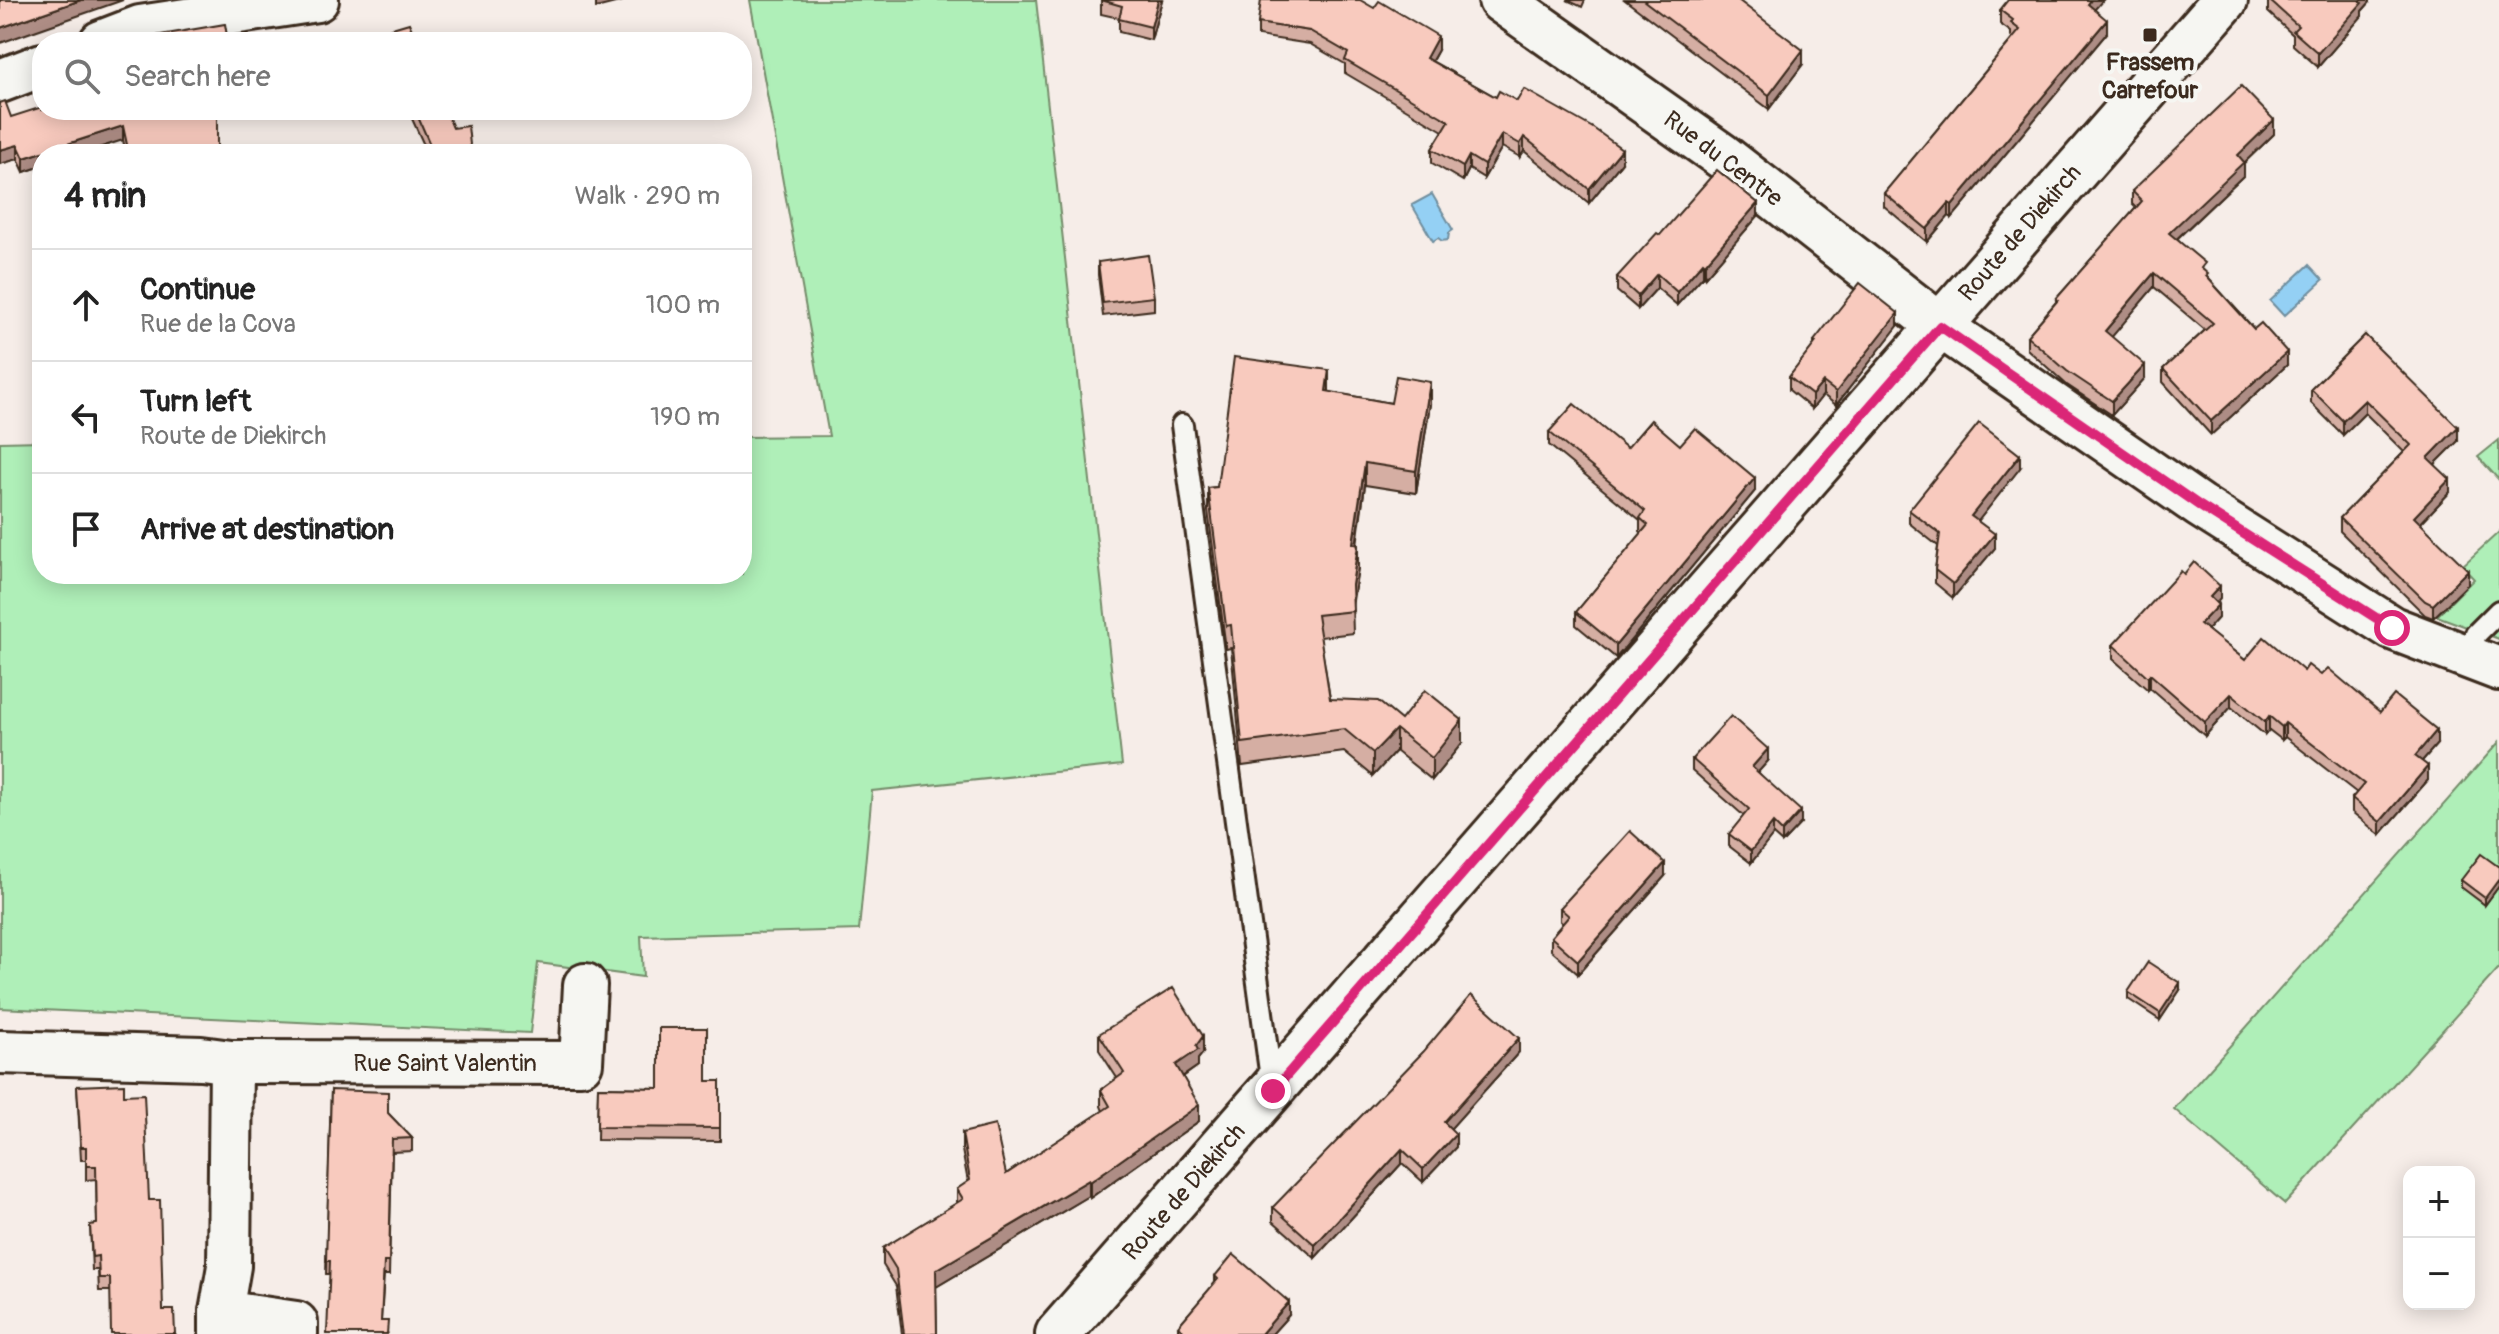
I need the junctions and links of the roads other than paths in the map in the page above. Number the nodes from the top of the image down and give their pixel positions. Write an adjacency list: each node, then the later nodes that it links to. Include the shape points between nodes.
1 (317, 0): 4 (street)
2 (1501, 0): 7 (main road, Rue du Centre, via 1722,156)
3 (2225, 0): 7 (main road, Route de Diekirch)
4 (127, 32)
5 (32, 69): 6 (street)
6 (0, 81)
7 (1940, 326): 10 (street, via 2200,506 2392,628); 14 (main road, Route de Diekirch)
8 (1182, 425): 14 (lane)
9 (2499, 611): 10 (lane, via 2476,634)
10 (2483, 663)
11 (585, 985): 13 (street, Rue Saint Valentin, via 581,1063)
12 (0, 1052): 13 (street, Rue Saint Valentin)
13 (231, 1062): 15 (street, via 229,1266)
14 (1273, 1091): 17 (main road, Route de Diekirch)
15 (221, 1323): 16 (street, via 296,1323)
16 (296, 1334)
17 (1058, 1334)

